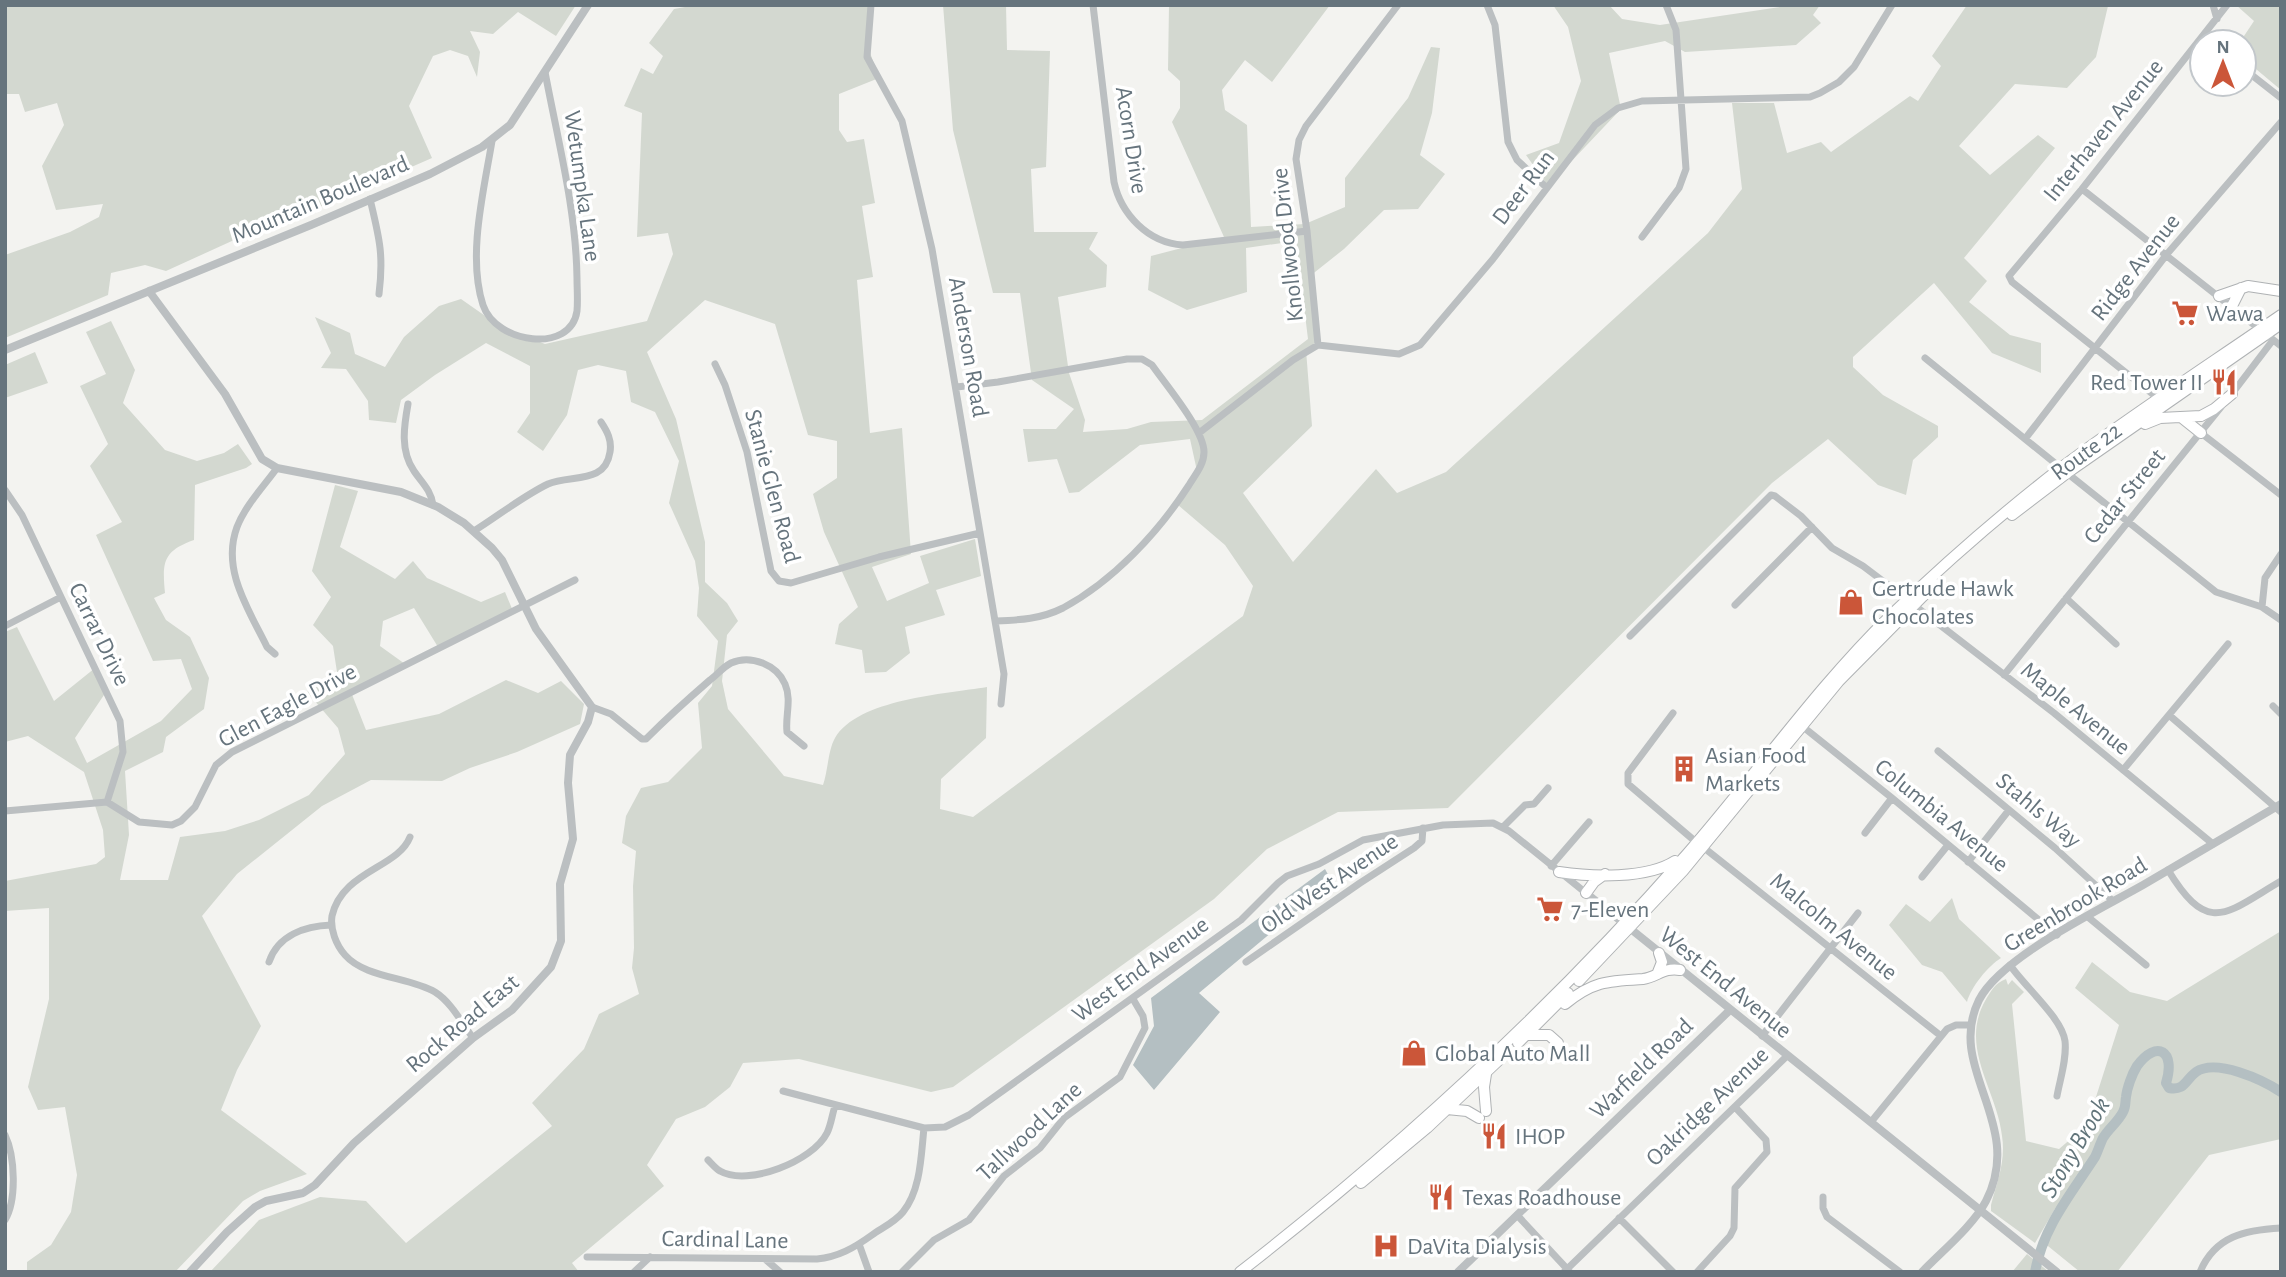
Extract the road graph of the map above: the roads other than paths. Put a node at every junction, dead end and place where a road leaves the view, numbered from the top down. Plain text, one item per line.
1 (588, 5) edge
2 (871, 5) edge
3 (1093, 5) edge
4 (1398, 5) edge
5 (1487, 5) edge
6 (1667, 5) edge
7 (1892, 5) edge
8 (2213, 5) edge
9 (2227, 5) edge
10 (2217, 19) junction
11 (2212, 28) edge
12 (2188, 62) edge
13 (545, 72) junction
14 (2258, 80) edge
15 (2281, 98) edge
16 (1681, 100) junction
17 (2281, 122) edge
18 (492, 141) junction
19 (1547, 188) junction
20 (2082, 189) junction
21 (370, 199) junction
22 (1307, 231) junction
23 (1642, 237) dead end
24 (2167, 254) junction
25 (2241, 288) junction
26 (149, 291) junction
27 (2281, 291) edge
28 (379, 294) dead end
29 (2220, 296) junction
30 (2232, 306) junction
31 (2281, 315) edge
32 (2281, 324) edge
33 (2281, 330) edge
34 (2270, 337) edge
35 (1318, 345) junction
36 (2097, 347) junction
37 (5, 350) edge
38 (1925, 358) dead end
39 (715, 365) dead end
40 (957, 387) junction
41 (2232, 394) junction
42 (2159, 399) junction
43 (408, 404) dead end
44 (2181, 417) junction
45 (600, 422) dead end
46 (2130, 429) junction
47 (1199, 433) junction
48 (2201, 433) junction
49 (2025, 439) junction
50 (277, 468) junction
51 (2064, 470) junction
52 (5, 490) edge
53 (2281, 495) edge
54 (433, 505) junction
55 (2127, 522) junction
56 (1812, 527) junction
57 (474, 531) junction
58 (980, 533) junction
59 (2281, 554) edge
60 (575, 580) dead end
61 (61, 597) junction
62 (2066, 598) junction
63 (1911, 602) junction
64 (524, 605) junction
65 (1735, 605) dead end
66 (2262, 607) junction
67 (2281, 620) edge
68 (996, 621) junction
69 (5, 625) edge
70 (1630, 636) dead end
71 (2116, 644) dead end
72 (2228, 645) dead end
73 (275, 654) dead end
74 (2004, 675) junction
75 (1001, 704) dead end
76 (2273, 706) dead end
77 (592, 707) junction
78 (1672, 713) dead end
79 (2281, 713) edge
80 (2169, 715) junction
81 (1802, 726) junction
82 (804, 746) dead end
83 (1938, 751) dead end
84 (2123, 770) junction
85 (1548, 788) dead end
86 (1892, 798) junction
87 (107, 803) junction
88 (2279, 808) edge
89 (2009, 810) junction
90 (5, 811) edge
91 (1589, 822) dead end
92 (1503, 827) junction
93 (1423, 828) junction
94 (1866, 833) dead end
95 (410, 837) dead end
96 (2213, 844) junction
97 (1948, 845) junction
98 (1696, 847) junction
99 (1968, 862) junction
100 (1555, 869) junction
101 (2168, 870) junction
102 (1605, 874) junction
103 (1922, 877) dead end
104 (2281, 881) edge
105 (1586, 893) junction
106 (2113, 901) junction
107 (1858, 913) dead end
108 (2088, 916) junction
109 (331, 925) junction
110 (1627, 925) junction
111 (2057, 935) junction
112 (1831, 948) junction
113 (1659, 953) junction
114 (269, 962) dead end
115 (1246, 962) dead end
116 (2010, 965) junction
117 (2146, 965) dead end
118 (1680, 970) junction
119 (1658, 972) junction
120 (1133, 999) junction
121 (1730, 1010) junction
122 (1545, 1018) junction
123 (1971, 1025) junction
124 (1526, 1035) junction
125 (1762, 1036) junction
126 (1941, 1036) junction
127 (473, 1038) junction
128 (1558, 1043) dead end
129 (1787, 1056) junction
130 (1486, 1074) junction
131 (783, 1091) dead end
132 (2057, 1096) dead end
133 (835, 1107) junction
134 (1735, 1107) junction
135 (1447, 1109) junction
136 (1871, 1122) junction
137 (924, 1128) junction
138 (5, 1135) edge
139 (708, 1160) dead end
140 (1823, 1197) dead end
141 (1980, 1210) junction
142 (1517, 1215) junction
143 (1619, 1218) junction
144 (5, 1220) edge
145 (2281, 1228) edge
146 (859, 1244) junction
147 (587, 1257) dead end
148 (650, 1257) junction
149 (765, 1258) junction
150 (1567, 1271) edge
151 (190, 1272) edge
152 (634, 1272) edge
153 (780, 1272) edge
154 (869, 1272) edge
155 (902, 1272) edge
156 (1240, 1272) edge
157 (1250, 1272) edge
158 (1458, 1272) edge
159 (1673, 1272) edge
160 (1697, 1272) edge
161 (1900, 1272) edge
162 (1922, 1272) edge
163 (2057, 1272) edge
164 (2200, 1272) edge

1 - 13 street, Mountain Boulevard
2 - 40 street, Anderson Road
3 - 22 street, Acorn Drive
4 - 22 street, Knollwood Drive
5 - 19 street
6 - 16 street
7 - 16 street, Deer Run
8 - 10 street
9 - 10 street, Interhaven Avenue
10 - 11 street, Interhaven Avenue
12 - 20 street, Interhaven Avenue
13 - 18 street, Mountain Boulevard
13 - 18 street, Wetumpka Lane
14 - 15 street
16 - 19 street, Deer Run
16 - 23 street
17 - 24 street, Ridge Avenue
18 - 21 street, Mountain Boulevard
19 - 35 street, Deer Run
20 - 24 street
20 - 36 street, Interhaven Avenue
21 - 26 street, Mountain Boulevard
21 - 28 street
22 - 35 street, Knollwood Drive
24 - 29 street
24 - 36 street, Ridge Avenue
25 - 27 highway
25 - 29 highway
25 - 30 highway
26 - 37 street, Mountain Boulevard
26 - 50 street
29 - 30 street
30 - 34 street
31 - 34 highway
32 - 34 highway
33 - 34 highway
34 - 41 street, Cedar Street
34 - 42 highway, Route 22
34 - 46 highway
35 - 47 street
36 - 42 street
36 - 49 street, Ridge Avenue
38 - 49 street
39 - 58 street, Stanie Glen Road
40 - 47 street
40 - 58 street, Anderson Road
41 - 44 highway
41 - 48 street, Cedar Street
42 - 51 highway, Route 22
43 - 54 street
44 - 46 highway
44 - 48 highway
45 - 57 street
46 - 51 highway
47 - 68 street
48 - 53 street
48 - 55 street, Cedar Street
49 - 51 street
50 - 54 street
50 - 73 street
51 - 55 street
51 - 63 highway
51 - 63 highway, Route 22
52 - 61 street, Carrar Drive
54 - 57 street
55 - 62 street, Cedar Street
55 - 66 street
56 - 63 street, Maple Avenue
56 - 65 street
56 - 70 street, Maple Avenue
57 - 64 street
58 - 68 street, Anderson Road
59 - 66 street
60 - 64 street
61 - 69 street
61 - 87 street, Carrar Drive
62 - 71 street
62 - 74 street, Cedar Street
63 - 74 street, Maple Avenue
63 - 81 highway
63 - 98 highway
64 - 77 street
64 - 87 street, Glen Eagle Drive
66 - 67 street
68 - 75 street, Anderson Road
72 - 80 street
74 - 84 street, Maple Avenue
76 - 79 street
77 - 82 street
77 - 127 street, Rock Road East
78 - 98 street, Malcolm Avenue
80 - 84 street
80 - 88 street
81 - 86 street, Columbia Avenue
81 - 98 highway
83 - 89 street, Stahls Way
84 - 96 street, Maple Avenue
85 - 92 street
86 - 94 street
86 - 97 street, Columbia Avenue
87 - 90 street
88 - 96 street, Greenbrook Road
89 - 99 street
89 - 106 street, Stahls Way
91 - 100 street
92 - 93 street, West End Avenue
92 - 100 street, West End Avenue
93 - 115 street, Old West Avenue
93 - 120 street, West End Avenue
95 - 109 street
96 - 101 street, Greenbrook Road
97 - 99 street, Columbia Avenue
97 - 103 street
98 - 102 highway
98 - 110 highway
98 - 112 street, Malcolm Avenue
99 - 111 street, Columbia Avenue
100 - 102 highway
100 - 105 street, West End Avenue
101 - 104 street
101 - 106 street, Greenbrook Road
102 - 105 highway
105 - 110 street, West End Avenue
106 - 108 street, Greenbrook Road
107 - 112 street
108 - 111 street, Greenbrook Road
108 - 117 street
109 - 114 street
109 - 127 street
110 - 113 street, West End Avenue
110 - 122 highway
110 - 156 highway
111 - 116 street, Greenbrook Road
112 - 125 street
112 - 126 street, Malcolm Avenue
113 - 118 street, West End Avenue
113 - 119 highway
116 - 123 street, Greenbrook Road
116 - 132 street
118 - 119 highway
118 - 121 street, West End Avenue
119 - 122 highway
120 - 137 street, West End Avenue
120 - 155 street, Tallwood Lane
121 - 125 street, West End Avenue
121 - 142 street, Warfield Road
122 - 124 highway
123 - 126 street
123 - 141 street, Greenbrook Road
124 - 128 highway
124 - 130 highway
125 - 129 street, West End Avenue
126 - 136 street
127 - 151 street, Rock Road East
129 - 134 street, Oakridge Avenue
129 - 136 street, West End Avenue
130 - 135 highway
130 - 135 highway
131 - 133 street, West End Avenue
133 - 137 street, West End Avenue
133 - 139 street
134 - 143 street, Oakridge Avenue
134 - 160 street
135 - 157 highway
136 - 141 street, West End Avenue
137 - 146 street
138 - 144 street
140 - 161 street
141 - 162 street, Greenbrook Road
141 - 163 street, West End Avenue
142 - 150 street
142 - 158 street, Warfield Road
143 - 150 street, Oakridge Avenue
143 - 159 street
145 - 164 street
146 - 149 street, Cardinal Lane
146 - 154 street
147 - 148 street, Cardinal Lane
148 - 149 street, Cardinal Lane
148 - 152 street
149 - 153 street

